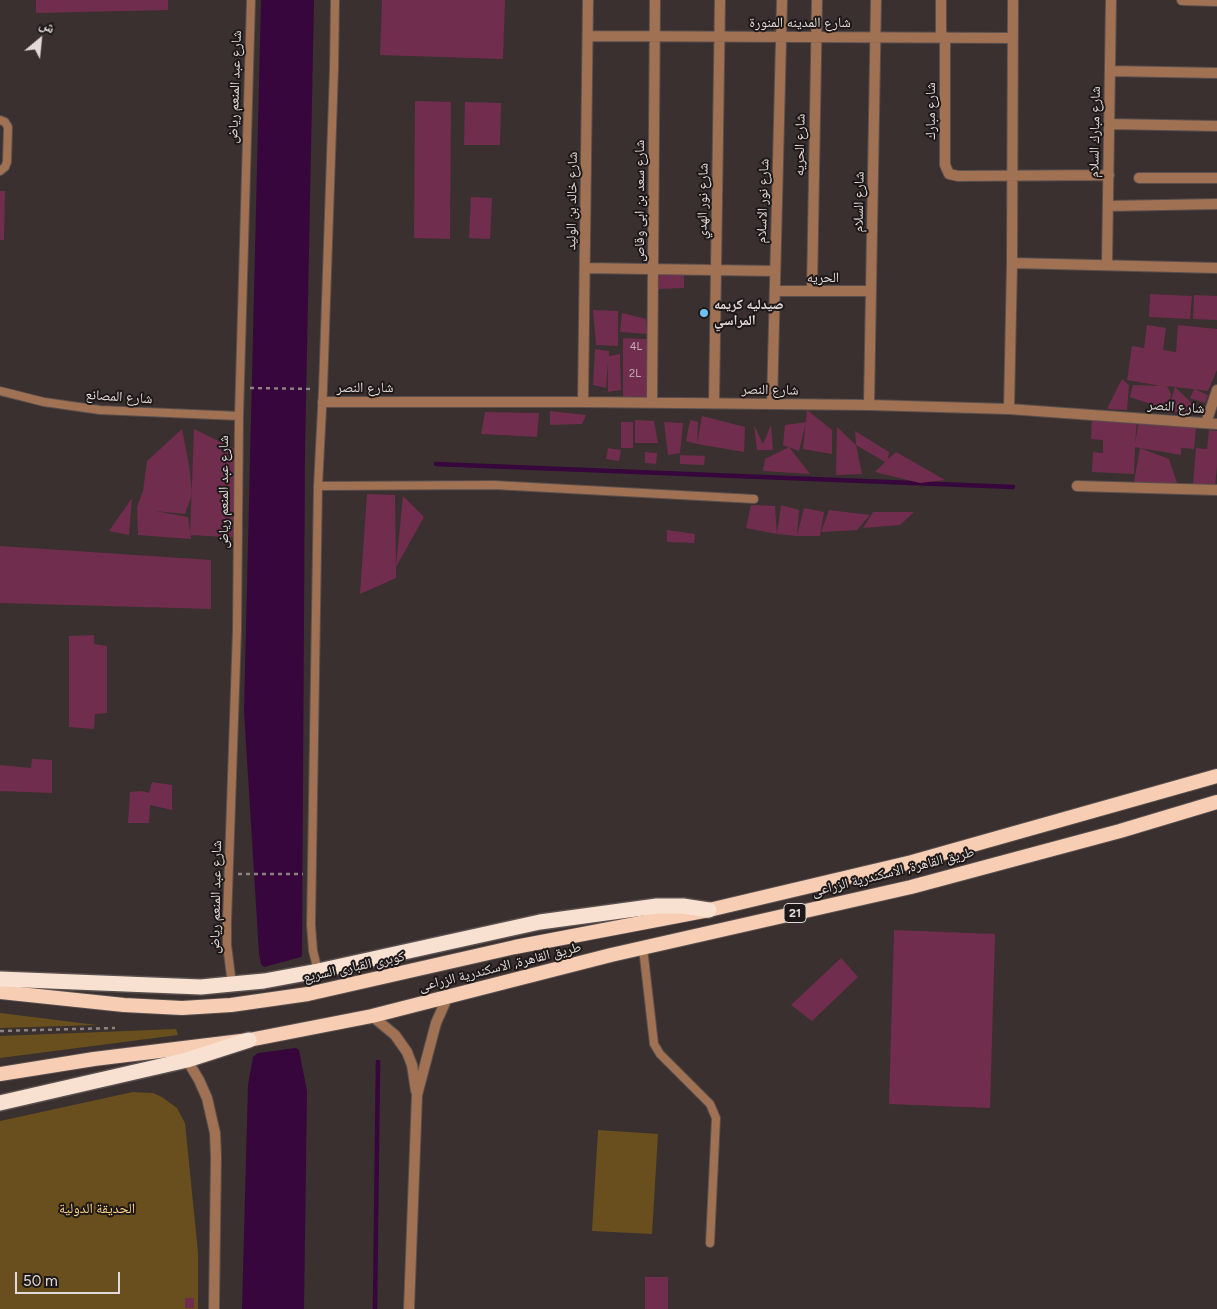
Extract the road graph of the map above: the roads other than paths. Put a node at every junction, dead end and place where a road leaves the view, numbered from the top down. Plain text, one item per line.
1 (251, 0) edge
2 (335, 0) edge
3 (588, 0) edge
4 (655, 0) edge
5 (720, 0) edge
6 (782, 0) edge
7 (816, 0) edge
8 (876, 0) edge
9 (941, 0) edge
10 (1013, 0) edge
11 (1111, 0) edge
12 (1182, 0) edge
13 (1217, 1) edge
14 (588, 36) junction
15 (655, 36) junction
16 (720, 36) junction
17 (782, 37) junction
18 (816, 37) junction
19 (876, 37) junction
20 (943, 37) junction
21 (1013, 38) junction
22 (1110, 71) junction
23 (1217, 73) edge
24 (0, 120) edge
25 (1109, 124) junction
26 (1217, 126) edge
27 (0, 171) edge
28 (1108, 175) junction
29 (1013, 176) junction
30 (1138, 178) dead end
31 (1217, 178) edge
32 (1217, 204) edge
33 (1108, 206) junction
34 (1012, 263) junction
35 (1108, 264) junction
36 (585, 268) junction
37 (1217, 268) edge
38 (654, 269) junction
39 (716, 270) junction
40 (775, 271) junction
41 (871, 291) junction
42 (775, 292) junction
43 (812, 292) junction
44 (1217, 390) edge
45 (0, 391) edge
46 (323, 402) junction
47 (583, 402) junction
48 (652, 402) junction
49 (714, 403) junction
50 (772, 404) junction
51 (868, 405) junction
52 (1010, 409) junction
53 (239, 416) junction
54 (1206, 423) junction
55 (1217, 424) edge
56 (318, 486) junction
57 (1076, 486) dead end
58 (1217, 490) edge
59 (754, 499) dead end
60 (1217, 776) edge
61 (1217, 802) edge
62 (709, 910) junction
63 (643, 948) junction
64 (318, 971) junction
65 (0, 979) edge
66 (232, 984) junction
67 (0, 992) edge
68 (448, 996) junction
69 (372, 1016) junction
70 (249, 1040) junction
71 (187, 1060) junction
72 (0, 1074) edge
73 (417, 1095) junction
74 (0, 1103) edge
75 (710, 1243) dead end
76 (214, 1309) edge
77 (409, 1309) edge

1 - 53 lane, شارع عبد المنعم رياض
2 - 46 lane
3 - 14 street, شارع خالد بن الوليد
4 - 15 street, شارع سعد بن ابى وقاص
5 - 16 street, شارع نور الهدي
6 - 17 street, شارع نور الاسلام
7 - 18 street, شارع الحريه
8 - 19 street, شارع السلام
9 - 20 street, شارع مبارك
10 - 21 street
11 - 22 street, شارع مبارك السلام
12 - 13 street
14 - 15 street, شارع المدينه المنورة
14 - 36 street, شارع خالد بن الوليد
15 - 16 street, شارع المدينه المنورة
15 - 38 street, شارع سعد بن ابى وقاص
16 - 17 street, شارع المدينه المنورة
16 - 39 street, شارع نور الهدي
17 - 18 street, شارع المدينه المنورة
17 - 40 street, شارع نور الاسلام
18 - 19 street, شارع المدينه المنورة
18 - 43 street, شارع الحريه
19 - 20 street, شارع المدينه المنورة
19 - 41 street, شارع السلام
20 - 21 street, شارع المدينه المنورة
20 - 29 street, شارع مبارك
21 - 29 street
22 - 23 street
22 - 25 street, شارع مبارك السلام
24 - 27 lane
25 - 26 street
25 - 28 street, شارع مبارك السلام
28 - 29 street
28 - 33 street, شارع مبارك السلام
29 - 34 street
30 - 31 street
32 - 33 street
33 - 35 street, شارع مبارك السلام
34 - 35 street
34 - 52 street
35 - 37 street
36 - 38 street
36 - 47 street, شارع خالد بن الوليد
38 - 39 street
38 - 48 street, شارع سعد بن ابى وقاص
39 - 40 street
39 - 49 street, شارع نور الهدي
40 - 42 street, شارع نور الاسلام
41 - 43 street, الحريه
41 - 51 street, شارع السلام
42 - 43 street, الحريه
42 - 50 street, شارع نور الاسلام
44 - 54 street
45 - 53 lane, شارع المصانع
46 - 47 street, شارع النصر
46 - 56 lane
47 - 48 street, شارع النصر
48 - 49 street, شارع النصر
49 - 50 street, شارع النصر
50 - 51 street, شارع النصر
51 - 52 street, شارع النصر
52 - 54 street, شارع النصر
53 - 66 lane, شارع عبد المنعم رياض
54 - 55 street, شارع النصر
56 - 59 lane
56 - 64 lane
57 - 58 street
60 - 62 highway, طريق القاهرة, الاسكندرية الزراعى / 21
61 - 63 highway, طريق القاهرة, الاسكندرية الزراعى / 21
62 - 64 highway
62 - 67 highway, كوبرى القبارى السريع
63 - 68 highway, طريق القاهرة, الاسكندرية الزراعى / 21
63 - 75 lane
64 - 66 highway
65 - 66 highway
68 - 69 highway, طريق القاهرة, الاسكندرية الزراعى / 21
68 - 73 street
69 - 70 highway
69 - 73 street
70 - 71 highway
70 - 72 highway
71 - 74 highway
71 - 76 street
73 - 77 street

